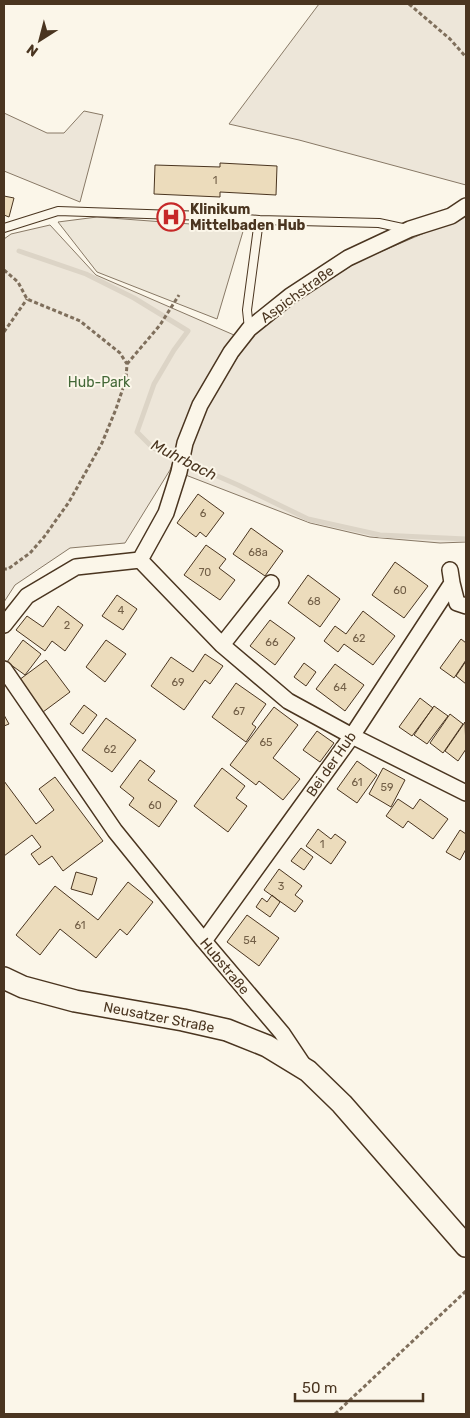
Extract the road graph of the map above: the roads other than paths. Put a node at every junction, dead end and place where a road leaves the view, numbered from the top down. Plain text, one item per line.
1 (466, 206) edge
2 (259, 220) junction
3 (4, 228) edge
4 (410, 229) junction
5 (249, 329) junction
6 (140, 560) junction
7 (271, 583) dead end
8 (466, 606) edge
9 (4, 625) edge
10 (222, 645) junction
11 (4, 669) edge
12 (352, 736) junction
13 (466, 793) edge
14 (204, 941) junction
15 (4, 978) edge
16 (308, 1071) junction
17 (466, 1246) edge

1 - 4 street, Aspichstraße
2 - 3 lane
2 - 4 lane
2 - 5 lane
4 - 5 street, Aspichstraße
5 - 6 street, Aspichstraße
6 - 9 street
6 - 10 street
7 - 10 street
8 - 12 street, Bei der Hub
10 - 12 street
11 - 14 street, Hubstraße
12 - 13 street
12 - 14 street, Bei der Hub
14 - 16 street, Hubstraße
15 - 16 main road, Neusatzer Straße
16 - 17 main road, Hubstraße

